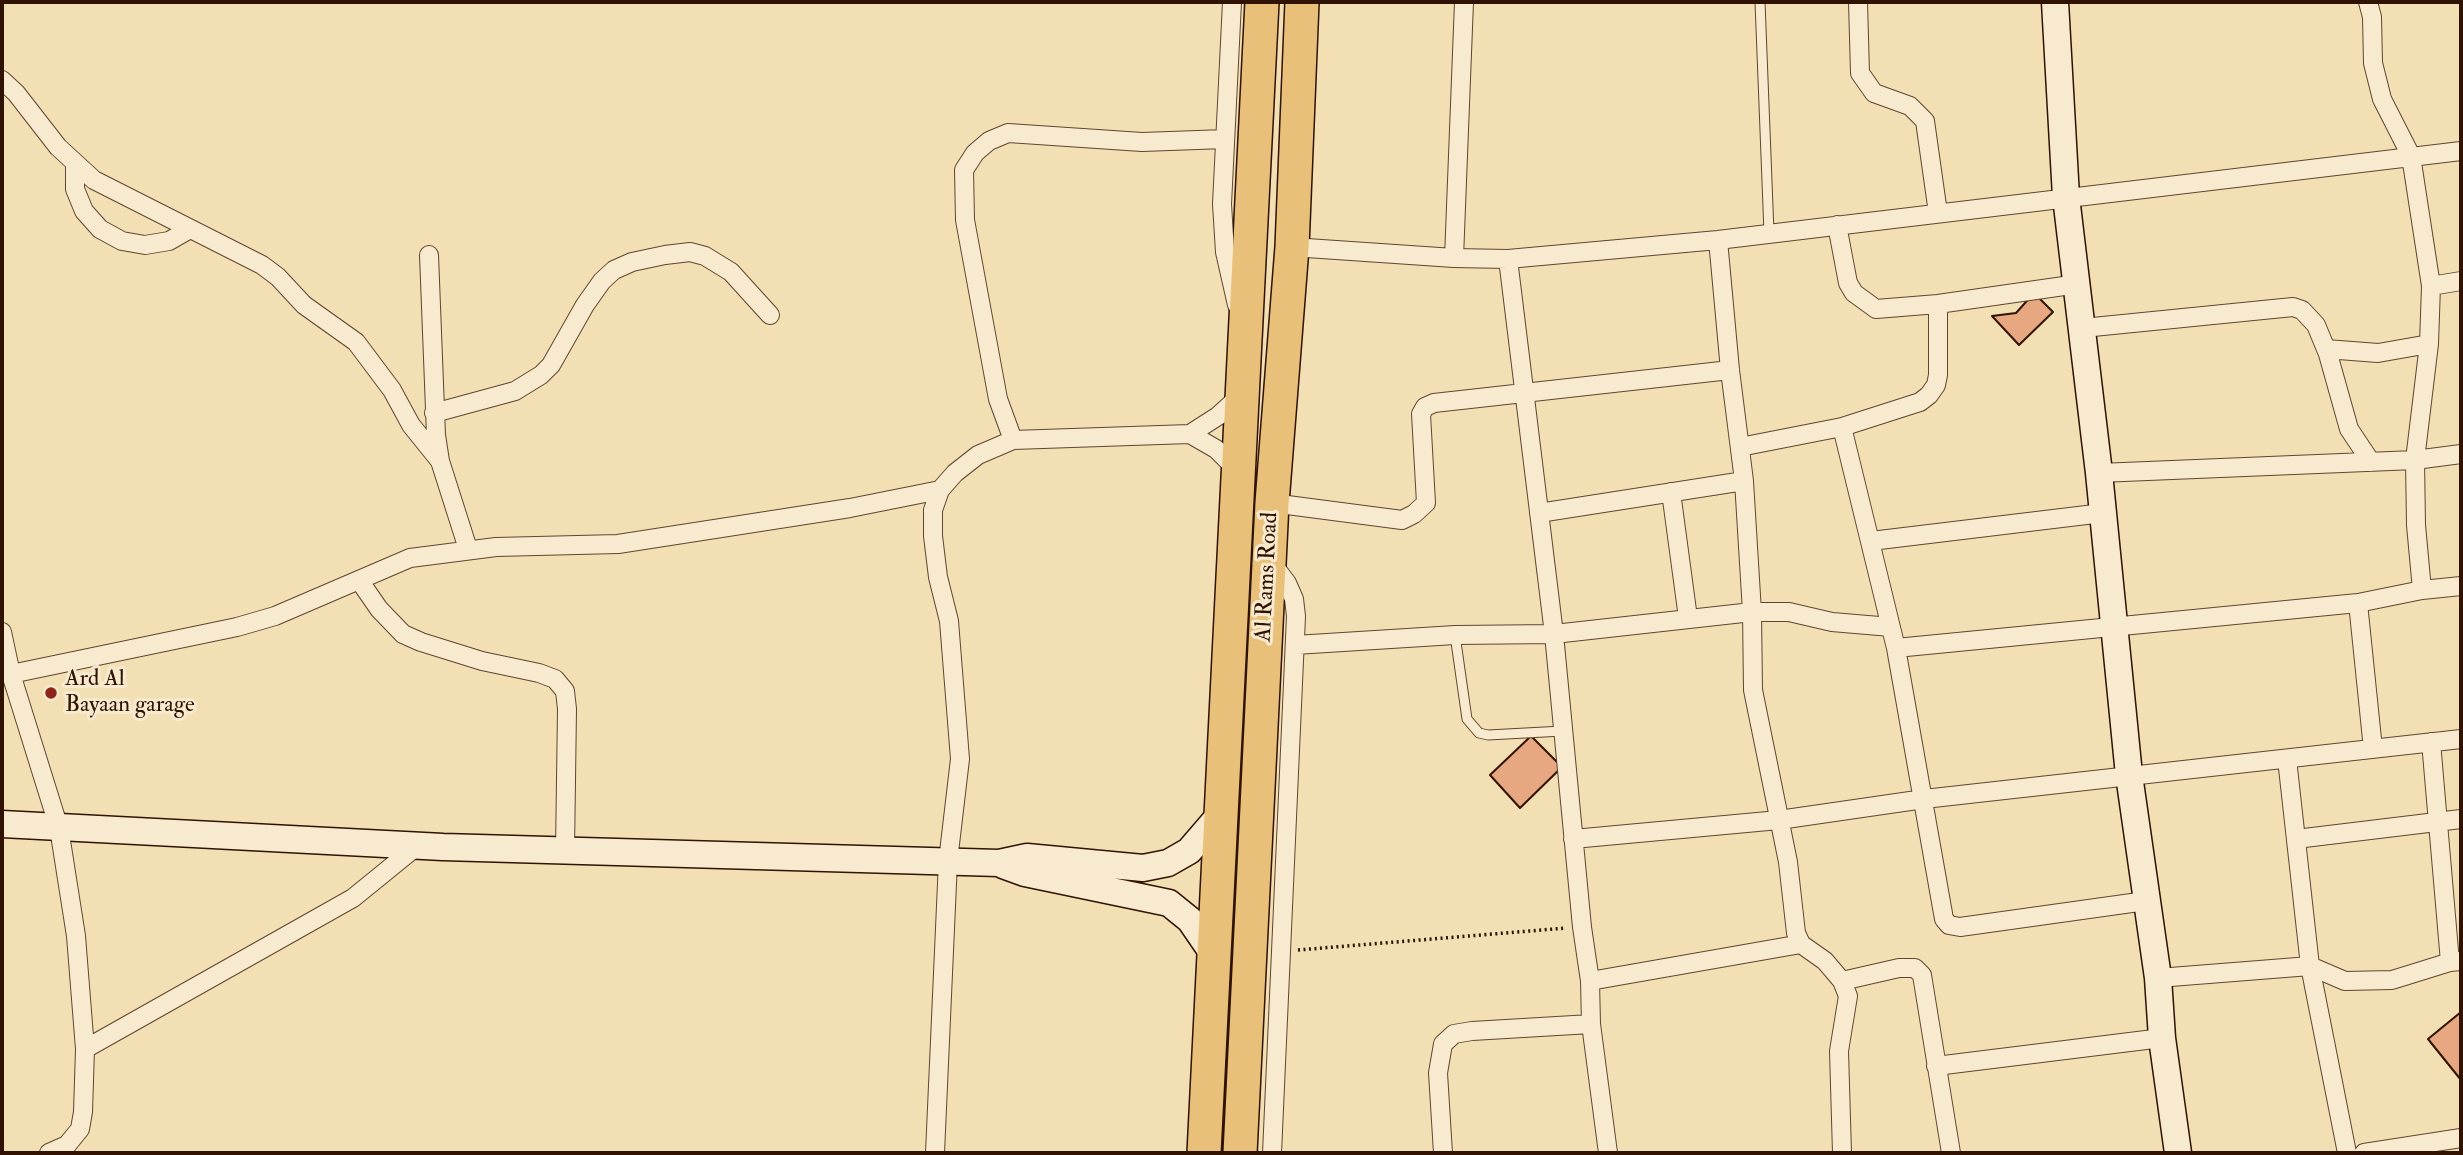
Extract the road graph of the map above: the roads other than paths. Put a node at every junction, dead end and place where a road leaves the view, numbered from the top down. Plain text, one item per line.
1 (1232, 2) edge
2 (1262, 2) edge
3 (1303, 2) edge
4 (1319, 2) edge
5 (1464, 2) edge
6 (1760, 2) edge
7 (1858, 2) edge
8 (2055, 2) edge
9 (2368, 2) edge
10 (1300, 37) junction
11 (2, 80) edge
12 (1225, 139) junction
13 (2461, 151) edge
14 (2411, 156) junction
15 (75, 165) junction
16 (2066, 197) junction
17 (1938, 213) junction
18 (1837, 225) junction
19 (190, 229) junction
20 (1769, 233) junction
21 (1718, 240) junction
22 (1292, 247) junction
23 (429, 255) dead end
24 (1454, 258) junction
25 (1508, 259) junction
26 (2461, 281) edge
27 (2078, 284) junction
28 (2431, 286) junction
29 (1938, 304) junction
30 (770, 315) dead end
31 (1245, 326) junction
32 (2083, 328) junction
33 (2429, 344) junction
34 (2326, 349) junction
35 (1730, 370) junction
36 (1524, 391) junction
37 (1241, 394) junction
38 (434, 412) junction
39 (1842, 427) junction
40 (1191, 434) junction
41 (1013, 440) junction
42 (1740, 447) junction
43 (2461, 454) edge
44 (2415, 460) junction
45 (440, 461) junction
46 (2371, 462) junction
47 (1238, 471) junction
48 (2099, 473) junction
49 (1744, 481) junction
50 (940, 489) junction
51 (1671, 492) junction
52 (1272, 503) junction
53 (1539, 513) junction
54 (2103, 513) junction
55 (1871, 541) junction
56 (468, 550) junction
57 (1269, 560) junction
58 (359, 580) junction
59 (2461, 586) edge
60 (2422, 590) junction
61 (2358, 603) junction
62 (1752, 612) junction
63 (1688, 618) junction
64 (1891, 627) junction
65 (2113, 627) junction
66 (2, 632) edge
67 (1554, 634) junction
68 (1455, 635) junction
69 (1295, 645) junction
70 (1896, 648) junction
71 (11, 674) junction
72 (1563, 731) junction
73 (2461, 739) edge
74 (2431, 742) junction
75 (2373, 749) junction
76 (2287, 759) junction
77 (2129, 775) junction
78 (1924, 799) junction
79 (1220, 815) junction
80 (2461, 819) edge
81 (1779, 820) junction
82 (2437, 822) junction
83 (2, 824) edge
84 (59, 828) junction
85 (1573, 839) junction
86 (2296, 839) junction
87 (417, 846) junction
88 (565, 851) junction
89 (948, 861) junction
90 (999, 863) junction
91 (2146, 901) junction
92 (1801, 944) junction
93 (1214, 955) junction
94 (2456, 961) edge
95 (2310, 966) junction
96 (2158, 978) junction
97 (1590, 981) junction
98 (1842, 981) junction
99 (1591, 1024) junction
100 (2162, 1038) junction
101 (85, 1049) junction
102 (1936, 1066) junction
103 (2461, 1138) edge
104 (49, 1153) edge
105 (935, 1153) edge
106 (1204, 1153) edge
107 (1240, 1153) edge
108 (1272, 1153) edge
109 (1443, 1153) edge
110 (1608, 1153) edge
111 (1842, 1153) edge
112 (1951, 1153) edge
113 (2178, 1153) edge
114 (2347, 1153) edge
115 (2364, 1153) edge

1 - 12 street
2 - 31 highway, Al Rams Road
3 - 10 highway, Al Rams Road
4 - 10 highway
5 - 24 street
6 - 20 lane
7 - 17 street
8 - 16 main road
9 - 14 street
10 - 22 highway, Al Rams Road
11 - 15 street
12 - 31 street
12 - 41 street
13 - 14 street
14 - 16 street
14 - 28 street
15 - 19 street
15 - 19 street
16 - 17 street
16 - 27 main road
17 - 18 street
18 - 20 street
18 - 29 street
19 - 45 street
20 - 21 street
21 - 25 street
21 - 35 street
22 - 24 street
22 - 52 highway, Al Rams Road
23 - 38 street
24 - 25 street
25 - 36 street
26 - 28 street
27 - 29 street
27 - 32 main road
28 - 33 street
29 - 39 street
30 - 38 street
31 - 37 highway, Al Rams Road
32 - 34 street
32 - 48 main road
33 - 34 street
33 - 44 street
34 - 46 street
35 - 36 street
35 - 42 street
36 - 52 street
36 - 53 street
37 - 40 street
37 - 47 highway, Al Rams Road
38 - 45 street
39 - 42 street
39 - 55 street
40 - 41 street
40 - 47 street
41 - 50 street
42 - 49 street
43 - 44 street
44 - 46 street
44 - 60 street
45 - 56 street
46 - 48 street
47 - 79 highway, Al Rams Road
48 - 54 main road
49 - 51 street
49 - 62 street
50 - 56 street
50 - 89 street
51 - 53 street
51 - 63 street
52 - 57 highway, Al Rams Road
53 - 67 street
54 - 55 street
54 - 65 main road
55 - 64 street
56 - 58 street
57 - 69 street
57 - 107 highway, Al Rams Road
58 - 71 street
58 - 88 street
59 - 60 street
60 - 61 street
61 - 65 street
61 - 75 street
62 - 63 street
62 - 64 street
62 - 81 street
63 - 67 street
64 - 70 street
65 - 70 street
65 - 77 main road
66 - 71 street
67 - 68 street
67 - 72 street
68 - 69 street
68 - 72 lane
69 - 108 street
70 - 78 street
71 - 84 street
72 - 85 street
73 - 74 street
74 - 75 street
74 - 82 street
75 - 76 street
76 - 77 street
76 - 86 street
77 - 78 street
77 - 91 main road
78 - 81 street
78 - 91 street
79 - 90 main road
79 - 93 highway, Al Rams Road
80 - 82 street
81 - 85 street
81 - 92 street
82 - 86 street
82 - 94 street
83 - 84 main road
84 - 87 main road
84 - 101 street
85 - 97 street
86 - 95 street
87 - 88 main road
87 - 101 street
88 - 89 main road
89 - 90 main road
89 - 105 street
90 - 93 main road
91 - 96 main road
92 - 97 street
92 - 98 street
93 - 106 highway, Al Rams Road
94 - 95 street
95 - 96 street
95 - 114 street
96 - 100 main road
97 - 99 street
98 - 102 street
98 - 111 street
99 - 109 street
99 - 110 street
100 - 102 street
100 - 113 main road
101 - 104 street
102 - 112 street
103 - 115 street

